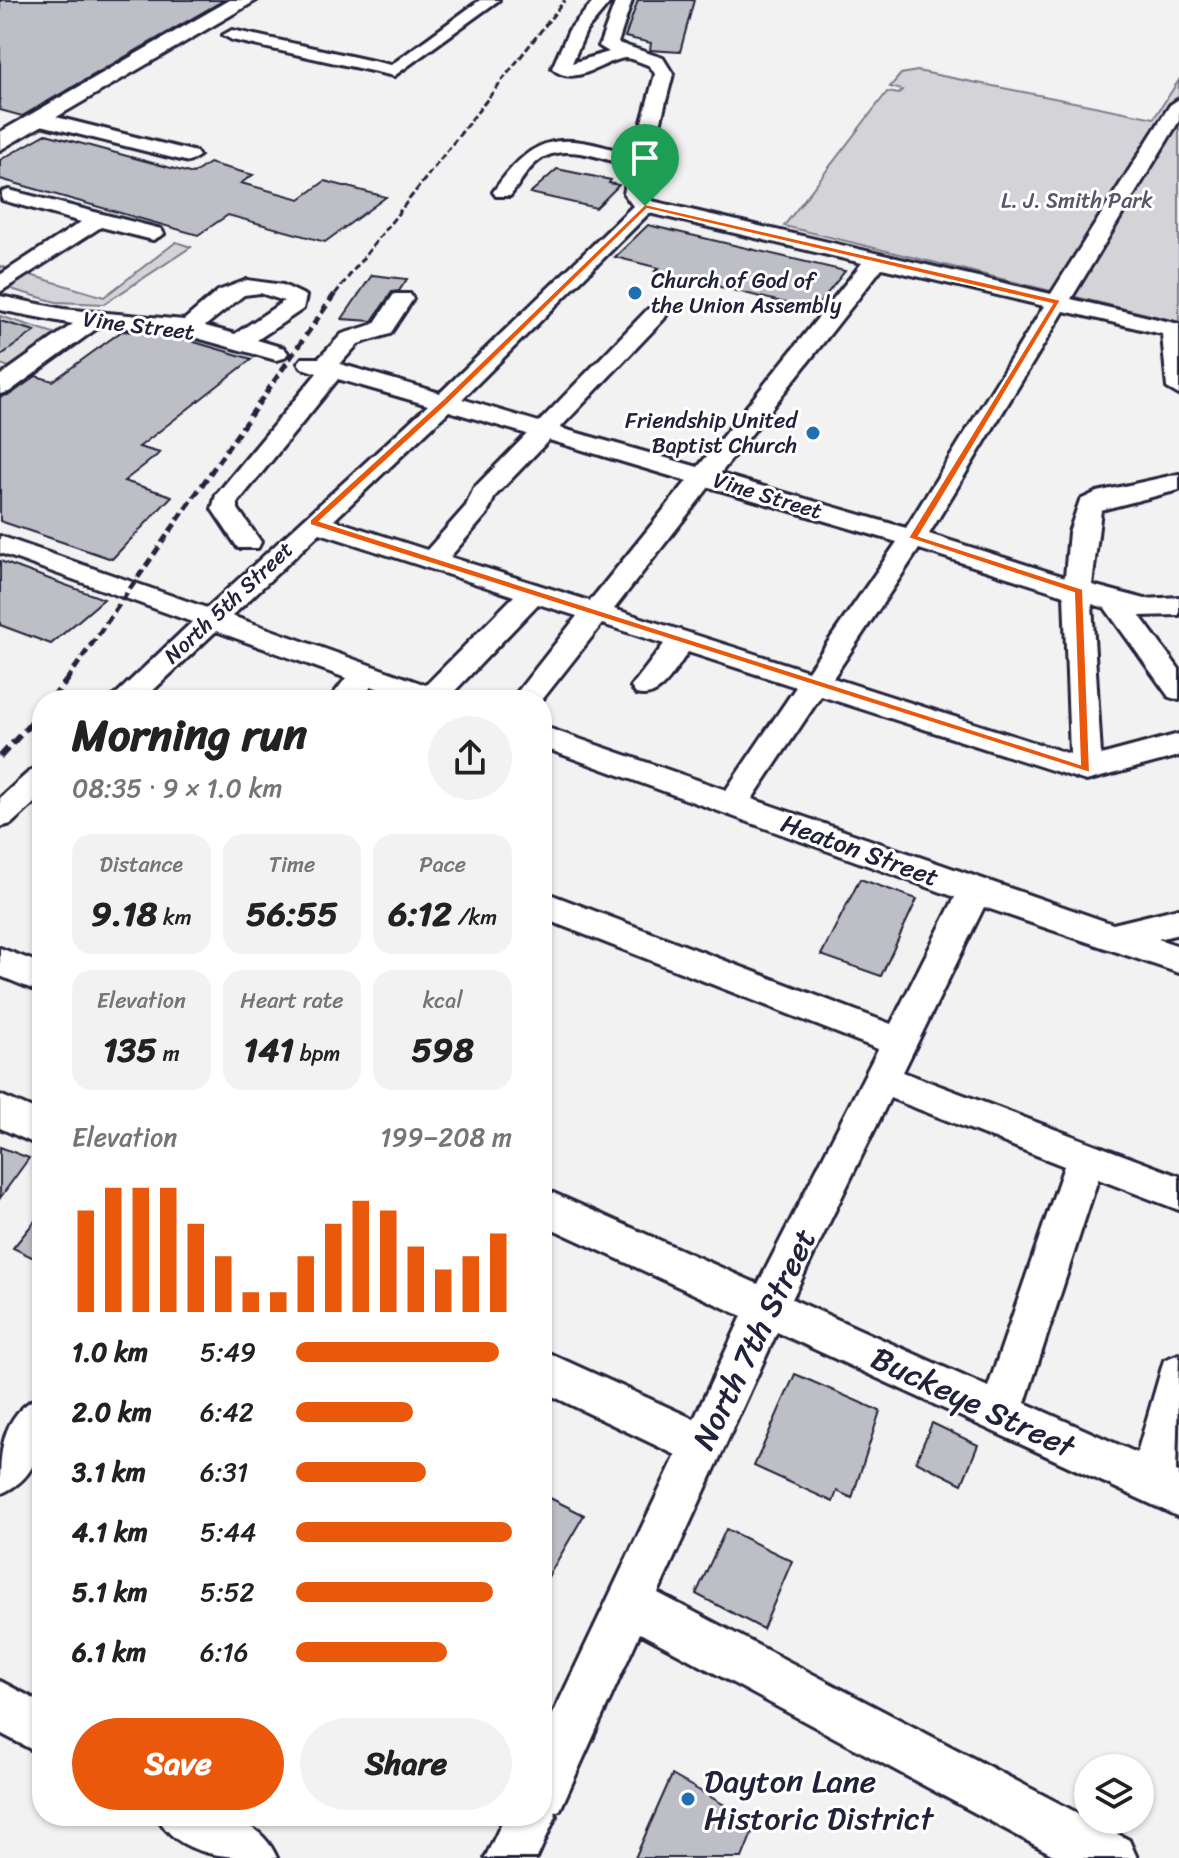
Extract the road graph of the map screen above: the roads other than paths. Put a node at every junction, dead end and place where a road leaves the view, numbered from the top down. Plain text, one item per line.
1 (246, 0) edge
2 (491, 0) edge
3 (604, 0) edge
4 (624, 0) edge
5 (212, 20) junction
6 (189, 33) junction
7 (232, 35) junction
8 (577, 35) junction
9 (611, 38) junction
10 (628, 51) junction
11 (1179, 105) edge
12 (40, 119) junction
13 (0, 142) edge
14 (189, 156) dead end
15 (641, 164) junction
16 (503, 192) dead end
17 (9, 196) dead end
18 (645, 206) junction
19 (98, 220) junction
20 (153, 234) dead end
21 (878, 258) junction
22 (0, 285) edge
23 (402, 299) dead end
24 (1058, 302) junction
25 (0, 303) edge
26 (656, 314) dead end
27 (94, 319) junction
28 (188, 328) junction
29 (1176, 330) edge
30 (239, 342) junction
31 (276, 353) dead end
32 (322, 366) junction
33 (0, 387) edge
34 (1179, 388) edge
35 (446, 401) junction
36 (543, 429) junction
37 (707, 477) junction
38 (1179, 482) edge
39 (313, 522) junction
40 (913, 538) junction
41 (248, 542) dead end
42 (0, 544) edge
43 (433, 560) junction
44 (1079, 591) junction
45 (534, 592) junction
46 (1115, 602) junction
47 (1179, 606) edge
48 (597, 612) junction
49 (208, 619) junction
50 (682, 641) junction
51 (365, 674) junction
52 (816, 682) junction
53 (646, 687) dead end
54 (135, 690) edge
55 (352, 690) edge
56 (410, 690) edge
57 (443, 690) edge
58 (534, 690) edge
59 (1179, 690) edge
60 (552, 745) edge
61 (1179, 745) edge
62 (1086, 770) junction
63 (32, 787) edge
64 (732, 805) junction
65 (0, 816) edge
66 (975, 891) junction
67 (552, 908) edge
68 (1179, 921) edge
69 (1114, 937) junction
70 (1179, 960) edge
71 (0, 961) edge
72 (32, 975) edge
73 (899, 1042) junction
74 (881, 1079) junction
75 (0, 1111) edge
76 (32, 1126) edge
77 (1086, 1157) junction
78 (1179, 1193) edge
79 (552, 1210) edge
80 (767, 1308) junction
81 (1179, 1374) edge
82 (552, 1375) edge
83 (1000, 1414) junction
84 (32, 1429) edge
85 (703, 1445) junction
86 (0, 1472) edge
87 (1165, 1489) edge
88 (630, 1603) junction
89 (0, 1705) edge
90 (32, 1725) edge
91 (552, 1771) edge
92 (198, 1826) edge
93 (526, 1826) edge
94 (251, 1858) edge
95 (511, 1858) edge
96 (1111, 1858) edge

1 - 5 highway
2 - 7 street
3 - 8 street
4 - 9 street
5 - 6 highway
5 - 7 street
6 - 7 street
6 - 12 highway
8 - 9 street
8 - 10 street
9 - 10 street
10 - 15 street
11 - 24 street
12 - 13 highway
12 - 14 street
15 - 16 street
15 - 18 street
17 - 19 street
18 - 21 street
18 - 35 street, North 5th Street
19 - 20 street
19 - 22 street
21 - 24 street
21 - 37 street
23 - 32 street
24 - 29 street
24 - 40 street
25 - 27 street, Vine Street
26 - 36 street
27 - 28 street, Vine Street
27 - 33 street
28 - 30 street, Vine Street
28 - 30 street
29 - 34 street
30 - 31 street, Vine Street
32 - 35 street, Vine Street
32 - 41 street
35 - 36 street, Vine Street
35 - 39 street, North 5th Street
36 - 37 street, Vine Street
36 - 43 street
37 - 40 street, Vine Street
37 - 48 street
38 - 44 street
39 - 43 street
39 - 49 street, North 5th Street
40 - 44 street, Vine Street
40 - 52 street
42 - 49 street
43 - 45 street
44 - 46 street, Vine Street
44 - 62 street
45 - 48 street
45 - 57 street
46 - 47 street, Vine Street
46 - 59 street
48 - 50 street
48 - 58 street
49 - 51 street
49 - 54 street, North 5th Street
50 - 52 street
50 - 53 street
51 - 55 street
51 - 56 street
52 - 62 street
52 - 64 street
60 - 64 street, Heaton Street
61 - 62 street
63 - 65 street
64 - 66 street, Heaton Street
66 - 69 street, Heaton Street
66 - 73 street, North 7th Street
67 - 73 street
68 - 69 street
69 - 70 street, Heaton Street
71 - 72 street
73 - 74 street, North 7th Street
74 - 77 street
74 - 80 street, North 7th Street
75 - 76 street
77 - 78 street
77 - 83 street
79 - 80 street, Buckeye Street
80 - 83 street, Buckeye Street
80 - 85 street, North 7th Street
81 - 87 street
82 - 85 street
83 - 87 street, Buckeye Street
84 - 86 street
85 - 88 street, North 7th Street
88 - 91 street, North 7th Street
88 - 96 street
89 - 90 street
92 - 94 street
93 - 95 street

